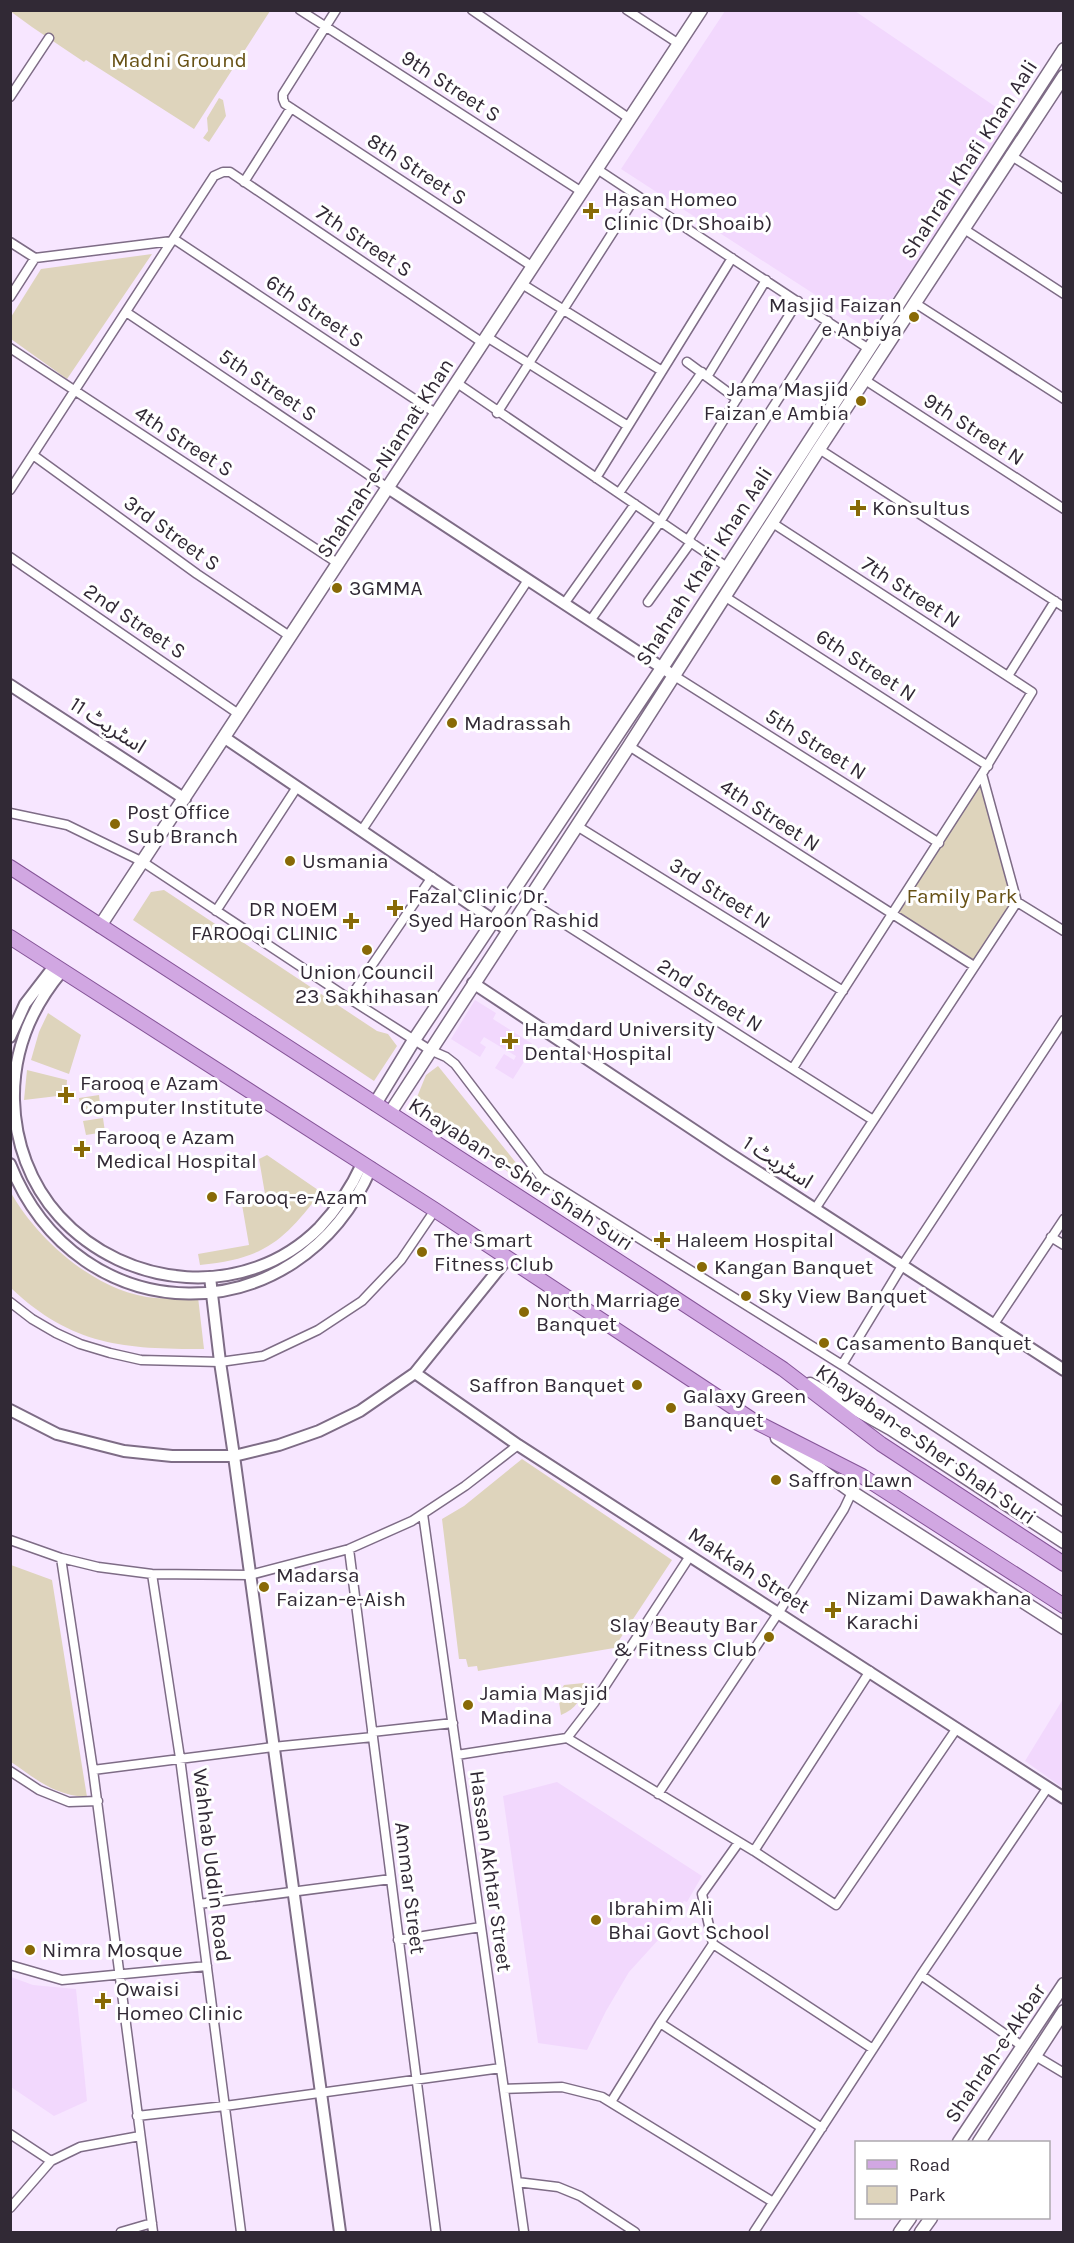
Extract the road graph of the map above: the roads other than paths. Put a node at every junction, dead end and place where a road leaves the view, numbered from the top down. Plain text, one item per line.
1 (300, 10) edge
2 (336, 10) edge
3 (472, 10) edge
4 (627, 10) edge
5 (701, 10) edge
6 (325, 27) junction
7 (49, 38) dead end
8 (679, 44) junction
9 (1064, 49) edge
10 (1050, 70) junction
11 (1043, 81) junction
12 (1061, 83) edge
13 (10, 97) edge
14 (291, 108) junction
15 (630, 120) junction
16 (1010, 155) junction
17 (597, 169) junction
18 (244, 182) junction
19 (1064, 189) edge
20 (582, 192) junction
21 (636, 196) junction
22 (955, 216) junction
23 (966, 227) junction
24 (173, 240) junction
25 (10, 242) edge
26 (35, 258) junction
27 (732, 258) junction
28 (533, 267) junction
29 (766, 280) junction
30 (522, 284) junction
31 (1064, 294) edge
32 (10, 297) edge
33 (798, 301) junction
34 (915, 303) junction
35 (563, 309) junction
36 (126, 312) junction
37 (828, 321) junction
38 (485, 340) junction
39 (10, 348) edge
40 (867, 352) junction
41 (687, 362) dead end
42 (529, 363) junction
43 (877, 363) junction
44 (662, 371) junction
45 (704, 375) junction
46 (865, 380) junction
47 (457, 383) junction
48 (75, 391) junction
49 (737, 399) junction
50 (1064, 399) edge
51 (497, 413) junction
52 (437, 414) junction
53 (628, 426) junction
54 (819, 448) junction
55 (33, 455) junction
56 (596, 478) junction
57 (388, 488) junction
58 (10, 490) edge
59 (619, 493) junction
60 (635, 504) junction
61 (1064, 509) edge
62 (660, 522) junction
63 (771, 522) junction
64 (689, 541) junction
65 (10, 557) edge
66 (339, 564) junction
67 (727, 567) junction
68 (528, 580) junction
69 (724, 596) junction
70 (648, 602) dead end
71 (564, 604) junction
72 (1059, 604) edge
73 (590, 621) junction
74 (291, 637) junction
75 (662, 668) junction
76 (673, 675) junction
77 (1008, 676) junction
78 (10, 685) edge
79 (240, 715) junction
80 (225, 738) junction
81 (629, 746) junction
82 (988, 766) junction
83 (982, 774) junction
84 (297, 787) junction
85 (185, 799) junction
86 (10, 813) edge
87 (577, 826) junction
88 (362, 830) junction
89 (939, 843) junction
90 (143, 862) junction
91 (10, 867) edge
92 (432, 877) junction
93 (527, 900) junction
94 (1017, 902) junction
95 (216, 911) junction
96 (892, 914) junction
97 (495, 921) junction
98 (100, 926) junction
99 (508, 930) junction
100 (1064, 931) edge
101 (10, 936) edge
102 (974, 966) junction
103 (59, 968) junction
104 (473, 983) junction
105 (843, 991) junction
106 (349, 999) junction
107 (1064, 1020) edge
108 (10, 1037) edge
109 (414, 1040) junction
110 (430, 1050) junction
111 (794, 1068) junction
112 (375, 1104) junction
113 (390, 1113) junction
114 (873, 1120) junction
115 (16, 1153) edge
116 (10, 1164) edge
117 (366, 1166) junction
118 (815, 1209) junction
119 (435, 1210) junction
120 (1064, 1219) edge
121 (1051, 1237) junction
122 (1064, 1245) edge
123 (507, 1259) junction
124 (903, 1266) junction
125 (210, 1277) junction
126 (212, 1293) junction
127 (10, 1302) edge
128 (994, 1324) junction
129 (220, 1362) junction
130 (842, 1365) junction
131 (783, 1369) junction
132 (1064, 1370) edge
133 (415, 1373) junction
134 (10, 1410) edge
135 (754, 1421) junction
136 (518, 1445) junction
137 (234, 1456) junction
138 (852, 1492) junction
139 (1064, 1512) edge
140 (423, 1514) junction
141 (10, 1540) edge
142 (1064, 1542) edge
143 (349, 1549) junction
144 (690, 1556) junction
145 (61, 1558) junction
146 (1064, 1564) edge
147 (152, 1574) junction
148 (250, 1575) junction
149 (1064, 1606) edge
150 (779, 1612) junction
151 (1064, 1628) edge
152 (870, 1671) junction
153 (453, 1723) junction
154 (957, 1728) junction
155 (373, 1735) junction
156 (567, 1738) junction
157 (273, 1747) junction
158 (457, 1755) junction
159 (180, 1758) junction
160 (93, 1770) junction
161 (10, 1771) edge
162 (1048, 1787) junction
163 (658, 1794) junction
164 (1064, 1798) edge
165 (98, 1801) junction
166 (739, 1842) junction
167 (754, 1851) junction
168 (391, 1880) junction
169 (293, 1892) junction
170 (199, 1904) junction
171 (481, 1927) junction
172 (399, 1940) junction
173 (713, 1944) junction
174 (10, 1965) edge
175 (207, 1966) junction
176 (921, 1975) junction
177 (119, 1976) junction
178 (1064, 1984) edge
179 (1064, 2010) edge
180 (660, 2023) junction
181 (1022, 2046) junction
182 (873, 2049) junction
183 (1034, 2055) junction
184 (501, 2068) junction
185 (1064, 2073) edge
186 (416, 2081) junction
187 (504, 2089) junction
188 (320, 2093) junction
189 (611, 2102) junction
190 (225, 2106) junction
191 (137, 2116) junction
192 (822, 2128) junction
193 (10, 2134) edge
194 (140, 2136) junction
195 (960, 2141) edge
196 (980, 2141) edge
197 (51, 2161) junction
198 (517, 2182) junction
199 (773, 2202) junction
200 (10, 2208) edge
201 (909, 2219) edge
202 (930, 2219) edge
203 (152, 2228) edge
204 (122, 2232) edge
205 (242, 2232) edge
206 (340, 2232) edge
207 (435, 2232) edge
208 (524, 2232) edge
209 (635, 2232) edge
210 (753, 2232) edge
211 (900, 2232) edge
212 (921, 2232) edge

1 - 6 street, 9th Street S
2 - 6 street
3 - 15 street
4 - 8 street
5 - 8 main road, Shahrah-e-Niamat Khan
6 - 14 street, 8th Street S
6 - 20 street, 9th Street S
7 - 13 street
8 - 15 main road, Shahrah-e-Niamat Khan
9 - 10 main road, Shahrah Khafi Khan Aali
10 - 11 main road, Shahrah Khafi Khan Aali
10 - 12 main road
11 - 12 main road
11 - 22 main road, Shahrah Khafi Khan Aali
12 - 16 main road, Shahrah Khafi Khan Aali
14 - 18 street
14 - 28 street, 8th Street S
15 - 17 main road, Shahrah-e-Niamat Khan
16 - 19 street
16 - 23 main road, Shahrah Khafi Khan Aali
17 - 20 main road, Shahrah-e-Niamat Khan
17 - 21 street
18 - 24 street, 7th Street S
18 - 38 street, 7th Street S
20 - 28 main road, Shahrah-e-Niamat Khan
21 - 27 street
21 - 35 street
22 - 23 main road
22 - 40 main road, Shahrah Khafi Khan Aali
23 - 31 street
23 - 34 main road, Shahrah Khafi Khan Aali
24 - 26 street
24 - 36 street
24 - 52 street, 6th Street S
25 - 26 street
26 - 32 street
27 - 29 street
27 - 44 street
28 - 30 main road, Shahrah-e-Niamat Khan
29 - 33 street
29 - 45 street
30 - 35 street
30 - 38 main road, Shahrah-e-Niamat Khan
33 - 37 street
33 - 49 street
34 - 43 main road, Shahrah Khafi Khan Aali
34 - 50 street
35 - 42 street
35 - 44 street
36 - 48 street
36 - 57 street, 5th Street S
37 - 40 street
37 - 64 street
38 - 42 street, 7th Street S
38 - 47 main road, Shahrah-e-Niamat Khan
39 - 48 street, 4th Street S
40 - 43 main road
40 - 67 main road, Shahrah Khafi Khan Aali
41 - 45 street
42 - 51 street
42 - 53 street, 7th Street S
43 - 46 main road, Shahrah Khafi Khan Aali
44 - 53 street
45 - 49 street
45 - 59 street
46 - 54 main road, Shahrah Khafi Khan Aali
46 - 61 street, 9th Street N
47 - 51 street
47 - 52 main road, Shahrah-e-Niamat Khan
48 - 55 street
48 - 66 street, 4th Street S
49 - 62 street
51 - 56 street
52 - 57 main road, Shahrah-e-Niamat Khan
53 - 56 street
54 - 63 main road, Shahrah Khafi Khan Aali
54 - 72 street
55 - 58 street
55 - 74 street, 3rd Street S
56 - 59 street
57 - 66 main road, Shahrah-e-Niamat Khan
57 - 68 street
59 - 60 street
60 - 62 street
60 - 71 street
62 - 64 street
62 - 73 street
63 - 69 main road, Shahrah Khafi Khan Aali
63 - 77 street, 7th Street N
64 - 67 street
64 - 70 street
65 - 79 street, 2nd Street S
66 - 74 main road, Shahrah-e-Niamat Khan
67 - 75 main road, Shahrah Khafi Khan Aali
68 - 71 street
68 - 88 street
69 - 76 main road, Shahrah Khafi Khan Aali
69 - 82 street, 6th Street N
71 - 73 street
72 - 77 street
73 - 75 street
74 - 79 main road, Shahrah-e-Niamat Khan
75 - 76 street
75 - 97 main road, Shahrah Khafi Khan Aali
76 - 81 main road, Shahrah Khafi Khan Aali
76 - 89 street, 5th Street N
77 - 82 street, 7th Street N
78 - 85 street, اسٹریٹ 11
79 - 80 main road, Shahrah-e-Niamat Khan
80 - 84 street
80 - 85 main road, Shahrah-e-Niamat Khan
81 - 87 main road, Shahrah Khafi Khan Aali
81 - 96 street, 4th Street N
82 - 83 street
83 - 89 street
83 - 94 street
84 - 88 street
84 - 95 street
85 - 90 main road, Shahrah-e-Niamat Khan
86 - 90 street
87 - 93 main road, Shahrah Khafi Khan Aali
87 - 105 street, 3rd Street N
88 - 92 street
89 - 96 street
90 - 95 street
90 - 98 main road, Shahrah-e-Niamat Khan
91 - 98 main road, Khayaban-e-Sher Shah Suri
92 - 97 street
92 - 106 street
93 - 99 main road, Shahrah Khafi Khan Aali
93 - 111 street, 2nd Street N
94 - 100 street
94 - 102 street
95 - 106 street
96 - 102 street, 4th Street N
96 - 105 street
97 - 99 street
97 - 109 main road, Shahrah Khafi Khan Aali
98 - 112 main road, Khayaban-e-Sher Shah Suri
99 - 104 main road, Shahrah Khafi Khan Aali
101 - 103 main road
102 - 114 street
103 - 108 street
103 - 115 street
103 - 117 main road
104 - 110 main road, Shahrah Khafi Khan Aali
104 - 118 street, اسٹریٹ 1
105 - 111 street
106 - 109 street
107 - 124 street
109 - 110 street
109 - 112 main road, Shahrah Khafi Khan Aali
110 - 113 main road, Shahrah Khafi Khan Aali
110 - 130 street
111 - 114 street, 2nd Street N
112 - 113 main road, Khayaban-e-Sher Shah Suri
113 - 131 main road, Khayaban-e-Sher Shah Suri
114 - 118 street
115 - 125 street
116 - 126 street
117 - 119 main road
117 - 125 street
117 - 126 street
118 - 124 street, اسٹریٹ 1
119 - 123 main road
119 - 129 street
120 - 121 street
121 - 122 street
121 - 128 street
123 - 133 street
123 - 135 main road
124 - 128 street, اسٹریٹ 1
124 - 130 street
125 - 126 street
126 - 129 street
127 - 129 street
128 - 132 street, اسٹریٹ 1
129 - 137 street
130 - 139 street
131 - 142 main road
131 - 146 main road, Khayaban-e-Sher Shah Suri
133 - 136 street, Makkah Street
133 - 137 street
134 - 137 street
135 - 138 main road
135 - 149 main road
136 - 140 street
136 - 144 street, Makkah Street
137 - 148 street
138 - 150 street
138 - 151 main road
140 - 143 street
140 - 153 street, Hassan Akhtar Street
141 - 145 street
143 - 148 street
143 - 155 street, Ammar Street
144 - 150 street, Makkah Street
144 - 156 street
145 - 147 street
145 - 160 street
147 - 148 street
147 - 159 street, Wahhab Uddin Road
148 - 157 street
150 - 152 street, Makkah Street
150 - 163 street
152 - 154 street, Makkah Street
152 - 167 street
153 - 155 street
153 - 158 street, Hassan Akhtar Street
154 - 162 street, Makkah Street
154 - 167 street
155 - 157 street
155 - 168 street, Ammar Street
156 - 158 street
156 - 163 street
157 - 159 street
157 - 169 street
158 - 171 street, Hassan Akhtar Street
159 - 160 street
159 - 170 street, Wahhab Uddin Road
160 - 165 street
161 - 165 street
162 - 164 street, Makkah Street
162 - 176 street
163 - 166 street
165 - 177 street
166 - 167 street
166 - 173 street
168 - 169 street
168 - 172 street, Ammar Street
169 - 170 street
169 - 188 street
170 - 175 street, Wahhab Uddin Road
171 - 172 street
171 - 184 street, Hassan Akhtar Street
172 - 186 street, Ammar Street
173 - 180 street
173 - 182 street
174 - 177 street
175 - 177 street
175 - 190 street, Wahhab Uddin Road
176 - 181 street
176 - 182 street
177 - 191 street
178 - 181 main road, Shahrah-e-Akbar
179 - 183 main road, Shahrah-e-Akbar
180 - 189 street
180 - 192 street
181 - 195 main road, Shahrah-e-Akbar
182 - 192 street
183 - 185 street
183 - 196 main road, Shahrah-e-Akbar
184 - 186 street
184 - 187 street, Hassan Akhtar Street
186 - 188 street
186 - 207 street, Ammar Street
187 - 189 street
187 - 198 street, Hassan Akhtar Street
188 - 190 street
188 - 206 street
189 - 199 street
190 - 191 street
190 - 205 street, Wahhab Uddin Road
191 - 194 street
192 - 199 street
193 - 197 street
194 - 197 street
194 - 203 street
197 - 200 street
198 - 208 street, Hassan Akhtar Street
198 - 209 street
199 - 210 street
201 - 211 main road
202 - 212 main road
203 - 204 street

